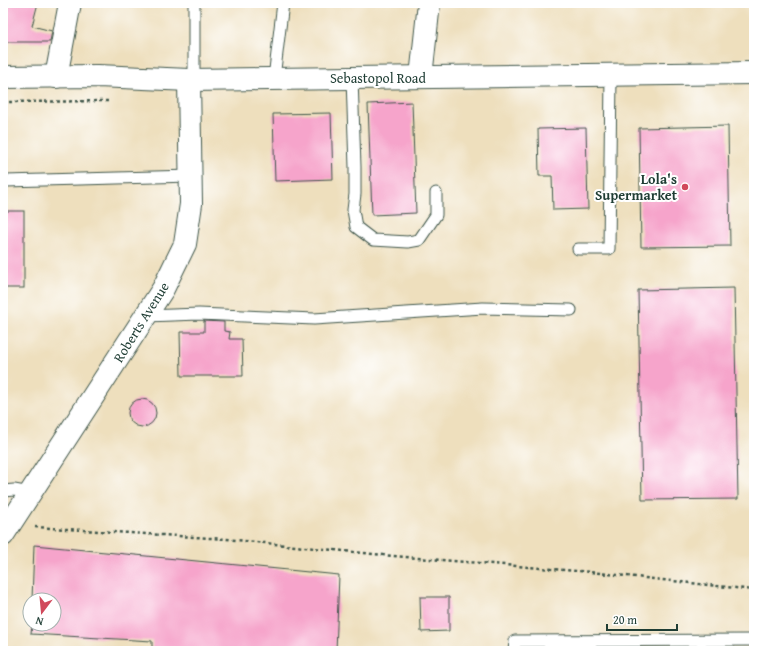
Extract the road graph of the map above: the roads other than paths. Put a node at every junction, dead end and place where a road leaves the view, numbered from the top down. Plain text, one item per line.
1 (70, 3) edge
2 (194, 3) edge
3 (283, 3) edge
4 (429, 3) edge
5 (754, 73) edge
6 (611, 75) junction
7 (3, 77) edge
8 (56, 77) junction
9 (421, 77) junction
10 (274, 78) junction
11 (352, 78) junction
12 (192, 80) junction
13 (190, 176) junction
14 (6, 181) dead end
15 (436, 194) dead end
16 (578, 249) dead end
17 (571, 310) dead end
18 (146, 316) junction
19 (3, 491) edge
20 (30, 493) junction
21 (6, 530) edge
22 (754, 640) edge
23 (514, 651) edge

1 - 8 street
2 - 12 lane
3 - 10 lane
4 - 9 street
5 - 6 street, Sebastopol Road
6 - 9 street, Sebastopol Road
6 - 16 lane
7 - 8 street, Sebastopol Road
8 - 12 street, Sebastopol Road
9 - 11 street, Sebastopol Road
10 - 11 street, Sebastopol Road
10 - 12 street, Sebastopol Road
11 - 15 lane
12 - 13 street, Roberts Avenue
13 - 14 lane
13 - 18 street, Roberts Avenue
17 - 18 lane
18 - 20 street, Roberts Avenue
19 - 20 lane
20 - 21 street, Roberts Avenue
22 - 23 lane

